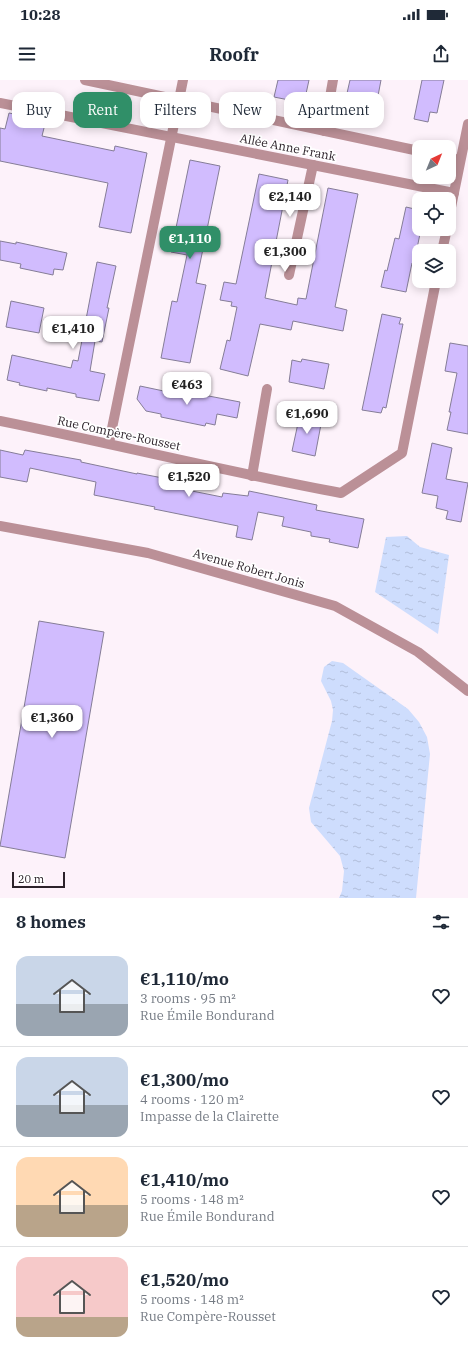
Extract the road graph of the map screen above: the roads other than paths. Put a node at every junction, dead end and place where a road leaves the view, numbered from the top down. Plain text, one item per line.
1 (85, 80) edge
2 (183, 80) edge
3 (333, 80) edge
4 (141, 92) edge
5 (181, 92) edge
6 (0, 103) edge
7 (211, 107) edge
8 (468, 124) edge
9 (174, 128) edge
10 (324, 131) junction
11 (172, 137) junction
12 (412, 150) edge
13 (456, 159) edge
14 (460, 160) junction
15 (313, 166) junction
16 (449, 192) edge
17 (454, 192) edge
18 (289, 275) dead end
19 (435, 288) edge
20 (267, 389) dead end
21 (0, 420) edge
22 (109, 443) junction
23 (252, 476) junction
24 (0, 526) edge
25 (468, 691) edge

1 - 4 street, Allée Anne Frank
2 - 5 street
3 - 10 street
6 - 11 street, Allée Anne Frank
7 - 10 street, Allée Anne Frank
8 - 14 street
9 - 11 street
10 - 12 street, Allée Anne Frank
11 - 15 street, Allée Anne Frank
11 - 22 street
13 - 14 street
14 - 17 street
15 - 16 street, Allée Anne Frank
15 - 18 street
19 - 23 street, Rue Compère-Rousset
20 - 23 street
21 - 22 street, Rue Compère-Rousset
22 - 23 street, Rue Compère-Rousset
24 - 25 street, Avenue Robert Jonis

